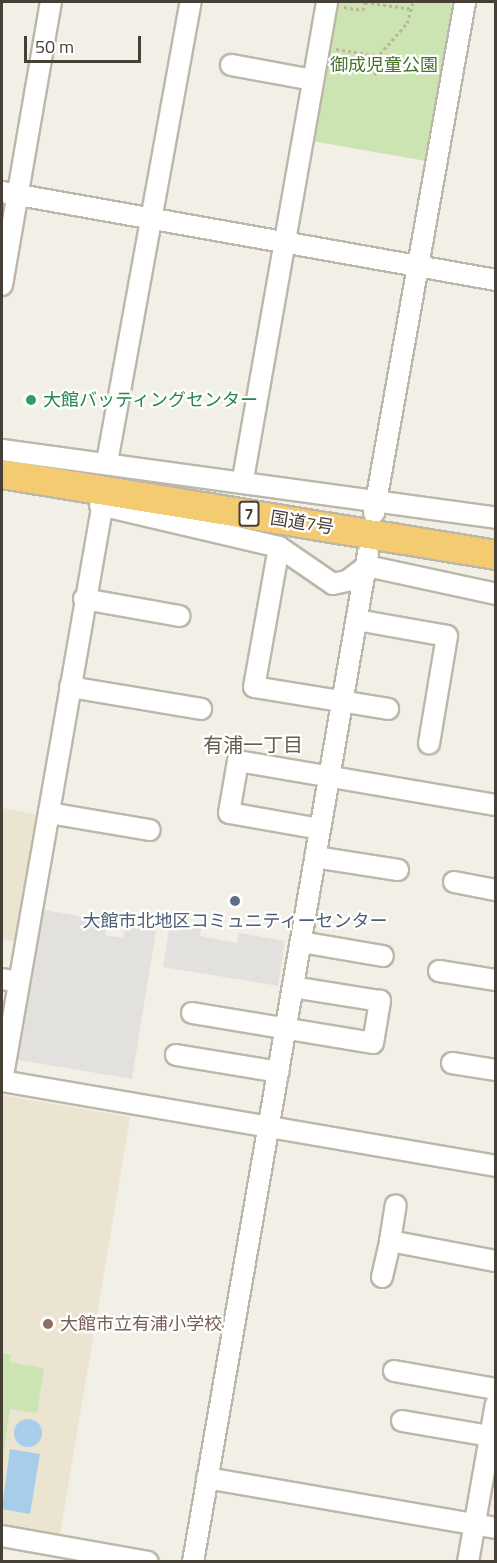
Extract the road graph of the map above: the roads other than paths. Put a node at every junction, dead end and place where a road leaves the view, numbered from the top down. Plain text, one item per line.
1 (51, 2) edge
2 (190, 2) edge
3 (465, 2) edge
4 (332, 9) edge
5 (231, 66) dead end
6 (314, 80) junction
7 (10, 193) edge
8 (150, 219) junction
9 (286, 242) junction
10 (418, 267) junction
11 (495, 280) edge
12 (2, 285) edge
13 (2, 450) edge
14 (107, 462) junction
15 (2, 474) edge
16 (243, 479) junction
17 (103, 498) junction
18 (376, 507) junction
19 (495, 518) edge
20 (279, 547) junction
21 (495, 555) edge
22 (368, 559) junction
23 (495, 594) edge
24 (84, 599) junction
25 (179, 616) dead end
26 (357, 620) junction
27 (70, 687) junction
28 (341, 703) junction
29 (201, 709) dead end
30 (388, 709) dead end
31 (429, 744) dead end
32 (330, 776) junction
33 (495, 805) edge
34 (49, 813) junction
35 (320, 829) junction
36 (150, 830) dead end
37 (315, 857) junction
38 (398, 870) dead end
39 (454, 882) dead end
40 (495, 890) edge
41 (301, 942) junction
42 (383, 956) dead end
43 (439, 971) dead end
44 (10, 980) edge
45 (495, 980) edge
46 (293, 987) junction
47 (192, 1013) dead end
48 (286, 1029) junction
49 (176, 1055) dead end
50 (452, 1063) dead end
51 (495, 1070) edge
52 (279, 1072) junction
53 (2, 1081) edge
54 (270, 1127) junction
55 (495, 1166) edge
56 (396, 1205) dead end
57 (390, 1242) junction
58 (495, 1261) edge
59 (382, 1276) dead end
60 (394, 1371) dead end
61 (495, 1389) edge
62 (495, 1404) edge
63 (402, 1421) dead end
64 (491, 1443) edge
65 (207, 1478) junction
66 (475, 1524) junction
67 (495, 1528) edge
68 (2, 1536) edge
69 (148, 1562) edge
70 (193, 1562) edge
71 (468, 1562) edge

1 - 7 street
2 - 8 street
3 - 10 street
4 - 6 street
5 - 6 street
6 - 9 street
7 - 8 street
7 - 12 street
8 - 9 street
8 - 14 street
9 - 10 street
9 - 16 street
10 - 11 street
10 - 18 street
13 - 14 street
14 - 16 street
15 - 17 highway, 国道7号 / 7
16 - 18 street
17 - 20 street
17 - 21 highway, 国道7号 / 7
17 - 24 street
18 - 19 street
20 - 22 street
20 - 28 street
22 - 23 street
22 - 26 street
24 - 25 street
24 - 27 street
26 - 28 street
26 - 31 street
27 - 29 street
27 - 34 street
28 - 30 street
28 - 32 street
32 - 33 street
32 - 35 street
32 - 35 street
34 - 36 street
34 - 44 street
35 - 37 street
37 - 38 street
37 - 41 street
39 - 40 street
41 - 42 street
41 - 46 street
43 - 45 street
44 - 53 street
46 - 48 street
46 - 48 street
47 - 48 street
48 - 52 street
49 - 52 street
50 - 51 street
52 - 54 street
53 - 54 street
54 - 55 street
54 - 65 street
56 - 57 street
57 - 58 street
57 - 59 street
60 - 61 street
62 - 64 street
63 - 64 street
64 - 66 street
65 - 66 street
65 - 70 street
66 - 67 street
66 - 71 street
68 - 69 street

